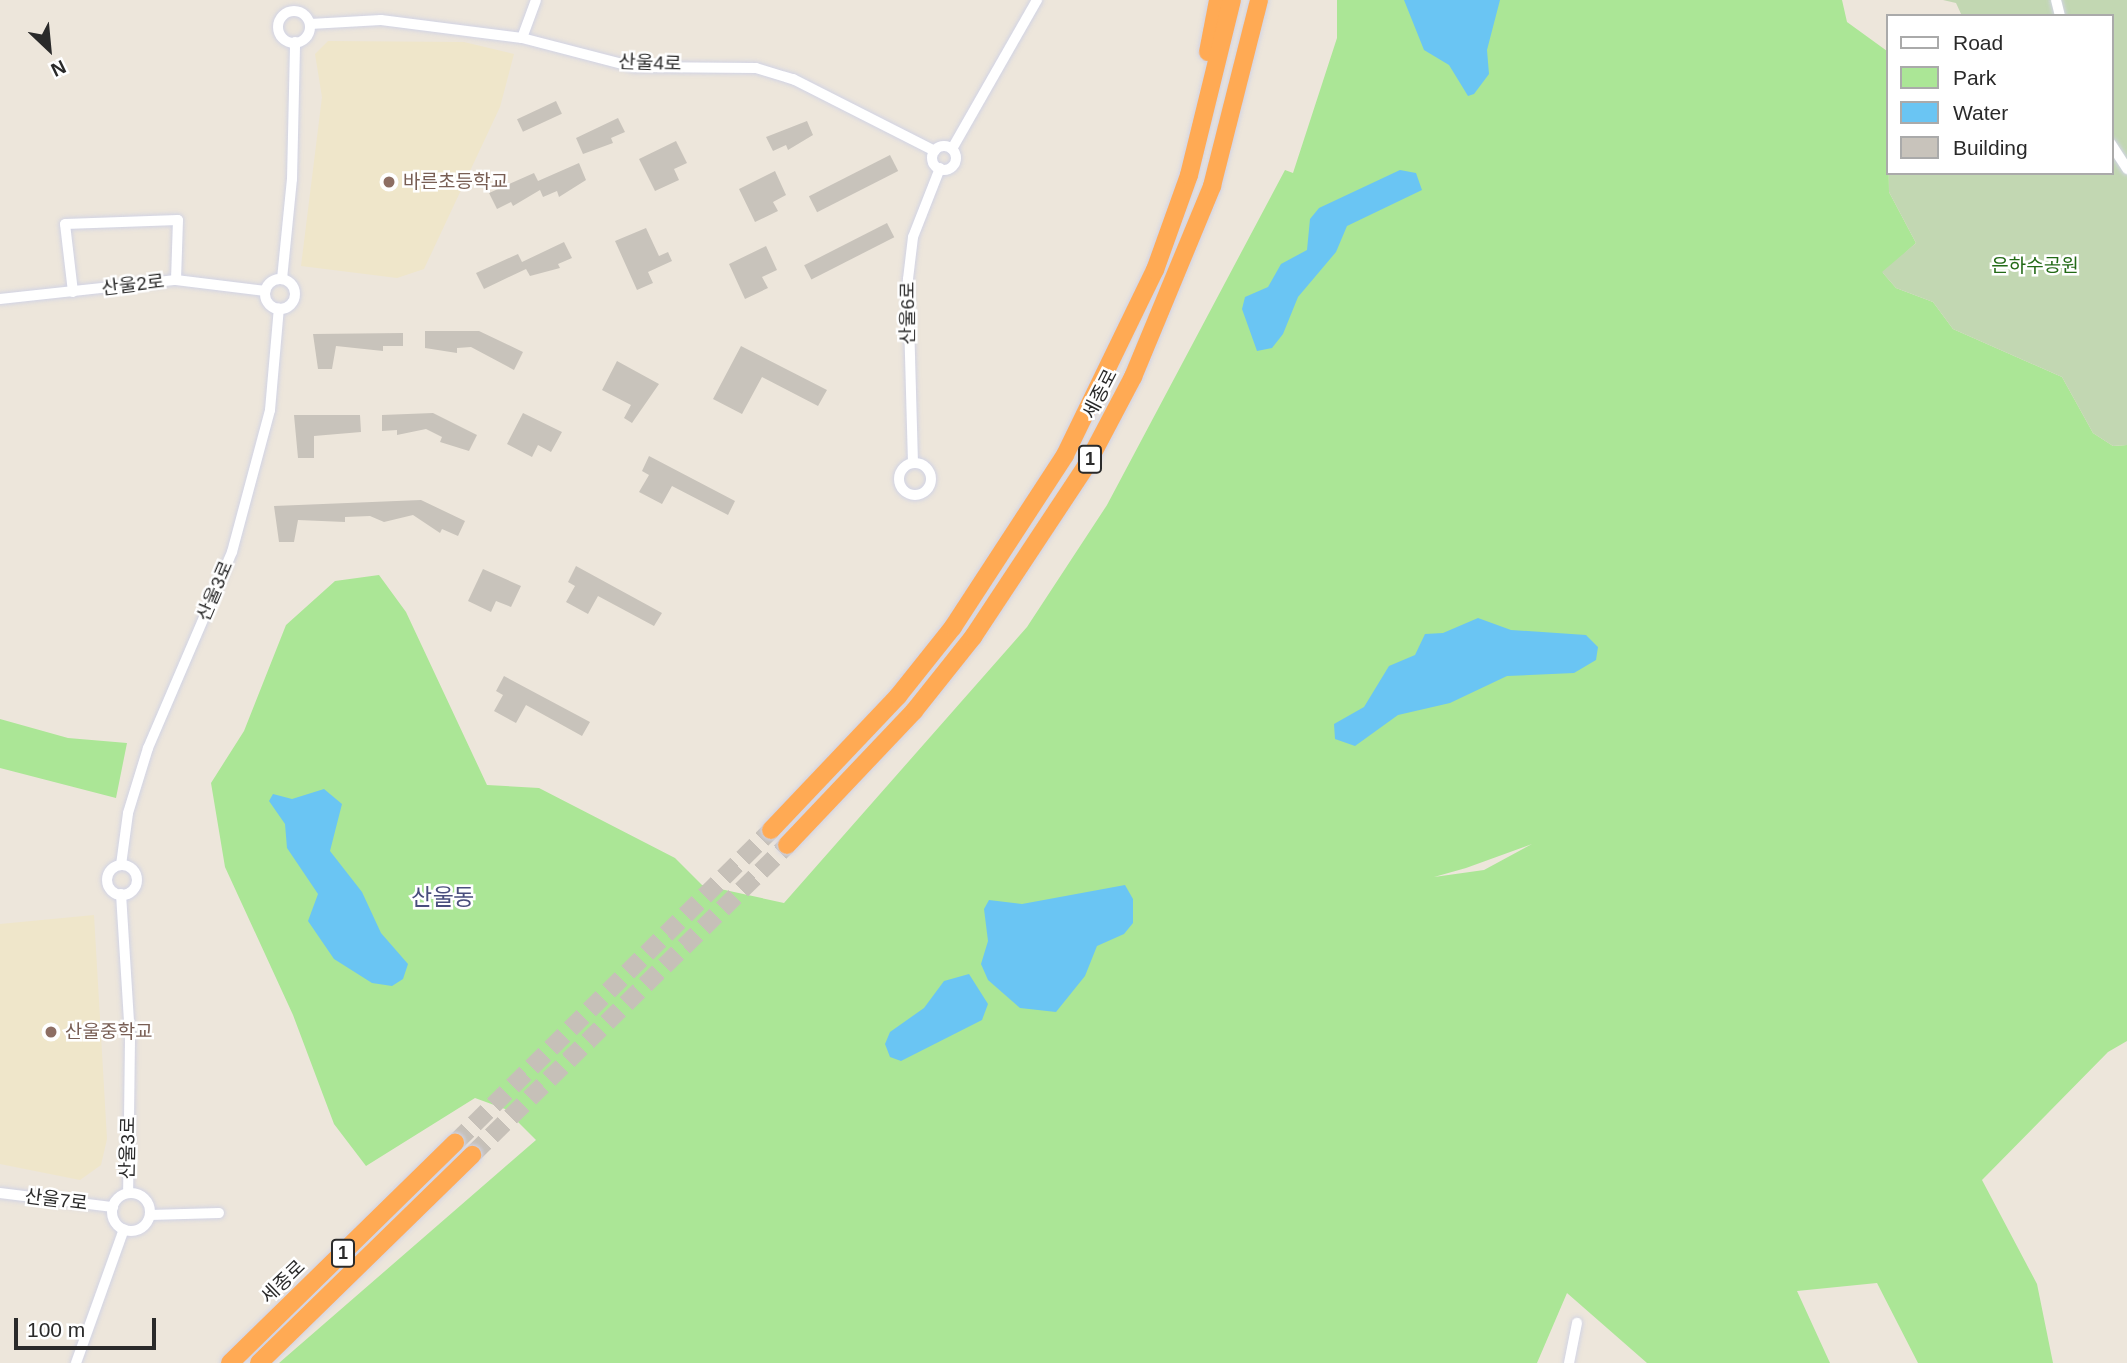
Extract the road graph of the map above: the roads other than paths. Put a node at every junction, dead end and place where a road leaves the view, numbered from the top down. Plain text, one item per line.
1 (536, 0) edge
2 (1037, 0) edge
3 (1218, 0) edge
4 (1231, 0) edge
5 (1259, 0) edge
6 (1267, 0) edge
7 (290, 6) edge
8 (310, 24) junction
9 (522, 38) junction
10 (295, 42) junction
11 (2113, 147) edge
12 (952, 149) junction
13 (935, 150) junction
14 (940, 168) junction
15 (2127, 169) edge
16 (1155, 270) junction
17 (282, 279) junction
18 (176, 280) junction
19 (1175, 281) junction
20 (265, 291) junction
21 (73, 292) junction
22 (0, 299) edge
23 (279, 308) junction
24 (912, 463) dead end
25 (771, 830) tunnel mouth
26 (787, 845) tunnel mouth
27 (121, 865) junction
28 (121, 894) junction
29 (455, 1143) tunnel mouth
30 (472, 1155) tunnel mouth
31 (0, 1193) edge
32 (128, 1193) junction
33 (113, 1207) junction
34 (219, 1213) dead end
35 (150, 1214) junction
36 (124, 1229) junction
37 (1577, 1323) dead end
38 (76, 1363) edge
39 (230, 1363) edge
40 (259, 1363) edge
41 (1569, 1363) edge

1 - 9 street
2 - 12 street
3 - 16 highway
4 - 16 highway, 세종로 / 1
5 - 19 highway, 세종로 / 1
6 - 19 highway
7 - 8 street
7 - 10 street
8 - 9 street, 산울4로
8 - 10 street
9 - 13 street, 산울4로
10 - 17 street
11 - 15 street
12 - 13 street
12 - 14 street, 산울6로
13 - 14 street
14 - 24 street, 산울6로
16 - 25 highway, 세종로 / 1
17 - 20 street
17 - 23 street
18 - 20 street, 산울2로
18 - 21 street, 산울2로
18 - 21 street
19 - 26 highway, 세종로 / 1
20 - 23 street
21 - 22 street, 산울2로
23 - 27 street, 산울3로
27 - 28 street
27 - 28 street
28 - 32 street, 산울3로
29 - 39 highway, 세종로 / 1
30 - 40 highway, 1
31 - 33 street, 산울7로
32 - 33 street
32 - 35 street
33 - 36 street
34 - 35 street
35 - 36 street
36 - 38 street
37 - 41 street

